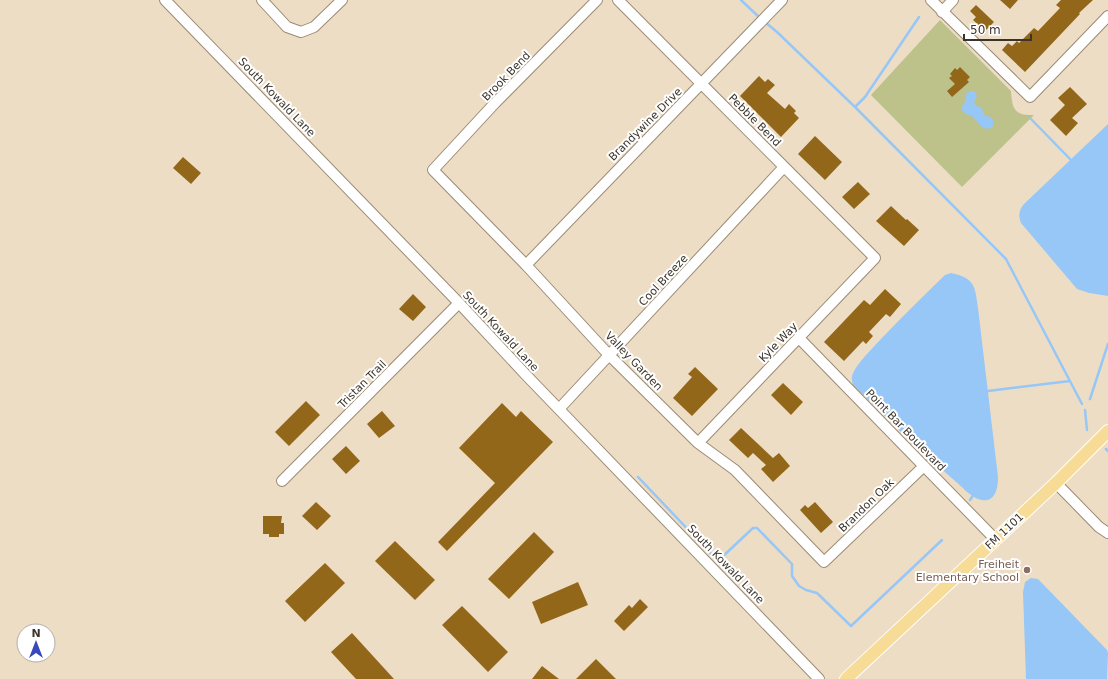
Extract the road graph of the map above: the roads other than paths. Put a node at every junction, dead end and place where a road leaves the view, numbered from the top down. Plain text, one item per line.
1 (165, 0) edge
2 (262, 0) edge
3 (342, 0) edge
4 (597, 0) edge
5 (618, 0) edge
6 (931, 0) edge
7 (953, 0) edge
8 (780, 2) edge
9 (942, 12) junction
10 (1108, 16) edge
11 (702, 84) junction
12 (784, 167) junction
13 (433, 170) joint
14 (875, 258) joint
15 (526, 265) junction
16 (460, 303) junction
17 (798, 338) junction
18 (610, 355) junction
19 (559, 409) junction
20 (1108, 431) edge
21 (698, 443) junction
22 (924, 466) junction
23 (282, 481) dead end
24 (1056, 483) junction
25 (1108, 533) edge
26 (996, 540) junction
27 (824, 562) joint
28 (819, 679) edge
29 (846, 679) edge

1 - 16 street, South Kowald Lane
2 - 3 street
4 - 13 street, Brook Bend
5 - 11 street, Pebble Bend
6 - 9 street
7 - 9 street
8 - 11 street, Brandywine Drive
9 - 10 street
11 - 12 street, Pebble Bend
11 - 15 street, Brandywine Drive
12 - 14 street, Pebble Bend
12 - 18 street, Cool Breeze
13 - 15 street, Valley Garden
14 - 17 street, Kyle Way
15 - 18 street, Valley Garden
16 - 19 street, South Kowald Lane
16 - 23 street, Tristan Trail
17 - 21 street, Kyle Way
17 - 22 street, Point Bar Boulevard
18 - 19 street, Cool Breeze
18 - 21 street, Valley Garden
19 - 28 street, South Kowald Lane
20 - 24 main road, FM 1101 / FM 1101
21 - 27 street, Valley Garden
22 - 26 street, Point Bar Boulevard
22 - 27 street, Brandon Oak
24 - 25 street
24 - 26 main road, FM 1101 / FM 1101
26 - 29 main road, FM 1101 / FM 1101

